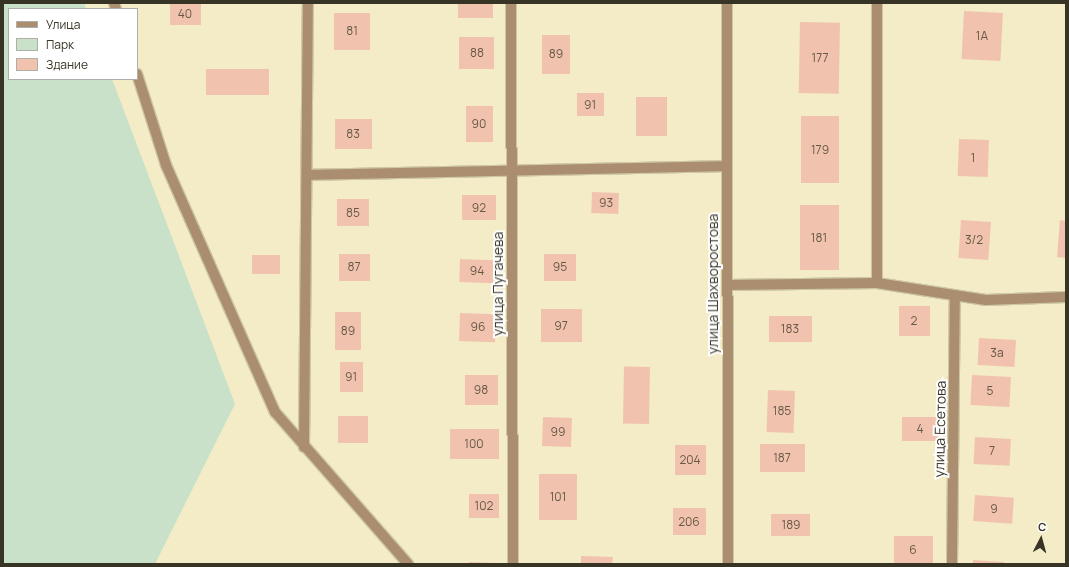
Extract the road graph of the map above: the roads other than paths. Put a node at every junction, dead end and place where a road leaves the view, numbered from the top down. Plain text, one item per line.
1 (308, 3) edge
2 (511, 3) edge
3 (727, 3) edge
4 (877, 3) edge
5 (138, 77) edge
6 (727, 166) junction
7 (512, 172) junction
8 (308, 175) junction
9 (877, 283) junction
10 (727, 285) junction
11 (955, 295) junction
12 (1066, 297) edge
13 (304, 447) junction
14 (408, 564) edge
15 (513, 564) edge
16 (728, 564) edge
17 (952, 564) edge

1 - 8 street
2 - 7 street, улица Пугачева
3 - 6 street, улица Шахворостова
4 - 9 street
5 - 13 street
6 - 7 street
6 - 10 street, улица Шахворостова
7 - 8 street
7 - 15 street, улица Пугачева
8 - 13 street
9 - 10 street
9 - 11 street
10 - 16 street, улица Шахворостова
11 - 12 street
11 - 17 street, улица Есетова
13 - 14 street

